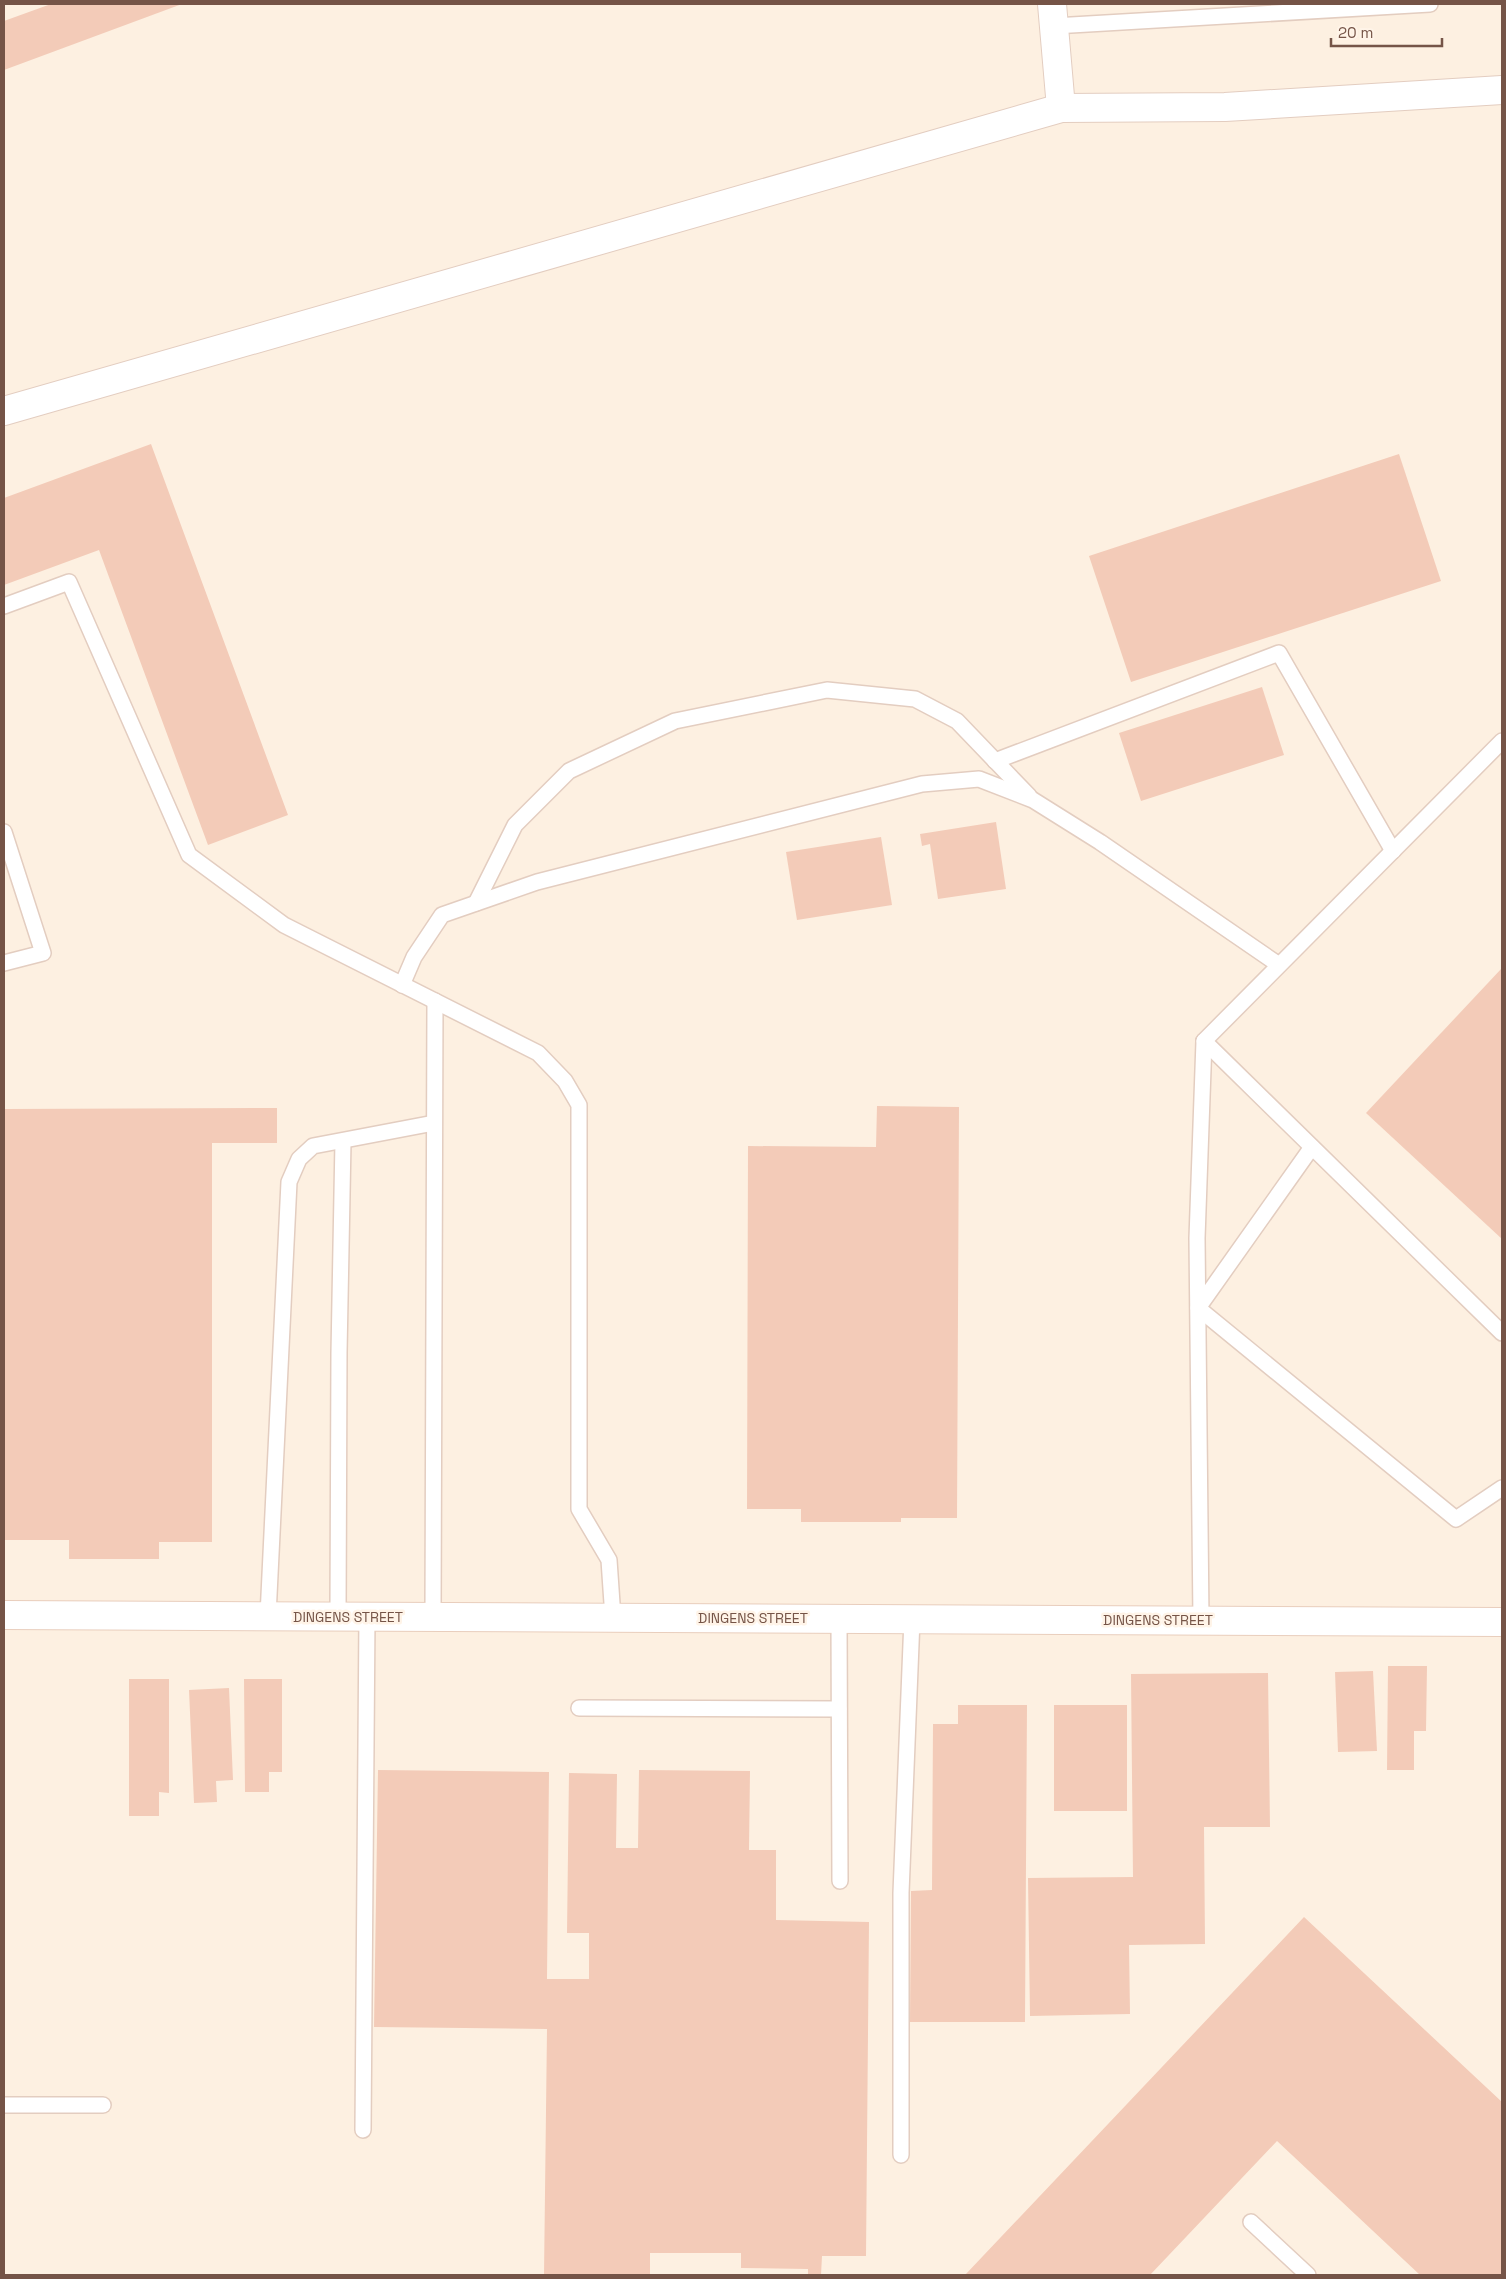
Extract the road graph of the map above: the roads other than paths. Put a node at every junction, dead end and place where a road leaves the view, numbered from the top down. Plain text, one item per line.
1 (1430, 4) edge
2 (1053, 15) edge
3 (1502, 90) edge
4 (1062, 108) junction
5 (4, 411) edge
6 (4, 606) edge
7 (1502, 741) edge
8 (996, 761) junction
9 (1033, 800) junction
10 (4, 832) edge
11 (1393, 851) junction
12 (476, 903) junction
13 (4, 963) edge
14 (1279, 965) junction
15 (402, 985) junction
16 (435, 1001) junction
17 (1204, 1041) junction
18 (434, 1124) junction
19 (343, 1140) junction
20 (1312, 1147) junction
21 (1198, 1308) junction
22 (1502, 1333) edge
23 (1502, 1488) edge
24 (4, 1615) edge
25 (268, 1616) junction
26 (338, 1616) junction
27 (367, 1616) junction
28 (433, 1617) junction
29 (613, 1618) junction
30 (839, 1619) junction
31 (912, 1619) junction
32 (1201, 1620) junction
33 (1502, 1622) edge
34 (579, 1708) dead end
35 (839, 1708) junction
36 (840, 1881) dead end
37 (4, 2105) edge
38 (103, 2105) dead end
39 (363, 2130) dead end
40 (901, 2155) dead end
41 (1252, 2222) dead end
42 (1308, 2275) edge

1 - 2 lane
2 - 4 street
3 - 4 street
4 - 5 street
6 - 15 lane
7 - 11 lane
8 - 9 lane
8 - 11 lane
8 - 12 lane
9 - 12 lane
9 - 14 lane
10 - 13 lane
11 - 14 lane
12 - 15 lane
14 - 17 lane
15 - 16 lane
16 - 18 lane
16 - 29 lane
17 - 20 lane
17 - 21 lane
18 - 19 lane
18 - 28 lane
19 - 25 lane
19 - 26 lane
20 - 21 lane
20 - 22 lane
21 - 23 lane
21 - 32 lane
24 - 25 street, DINGENS STREET
25 - 26 street, DINGENS STREET
26 - 27 street, DINGENS STREET
27 - 28 street, DINGENS STREET
27 - 39 lane
28 - 29 street, DINGENS STREET
29 - 30 street, DINGENS STREET
30 - 31 street, DINGENS STREET
30 - 35 lane
31 - 32 street, DINGENS STREET
31 - 40 lane
32 - 33 street, DINGENS STREET
34 - 35 lane
35 - 36 lane
37 - 38 lane
41 - 42 lane

